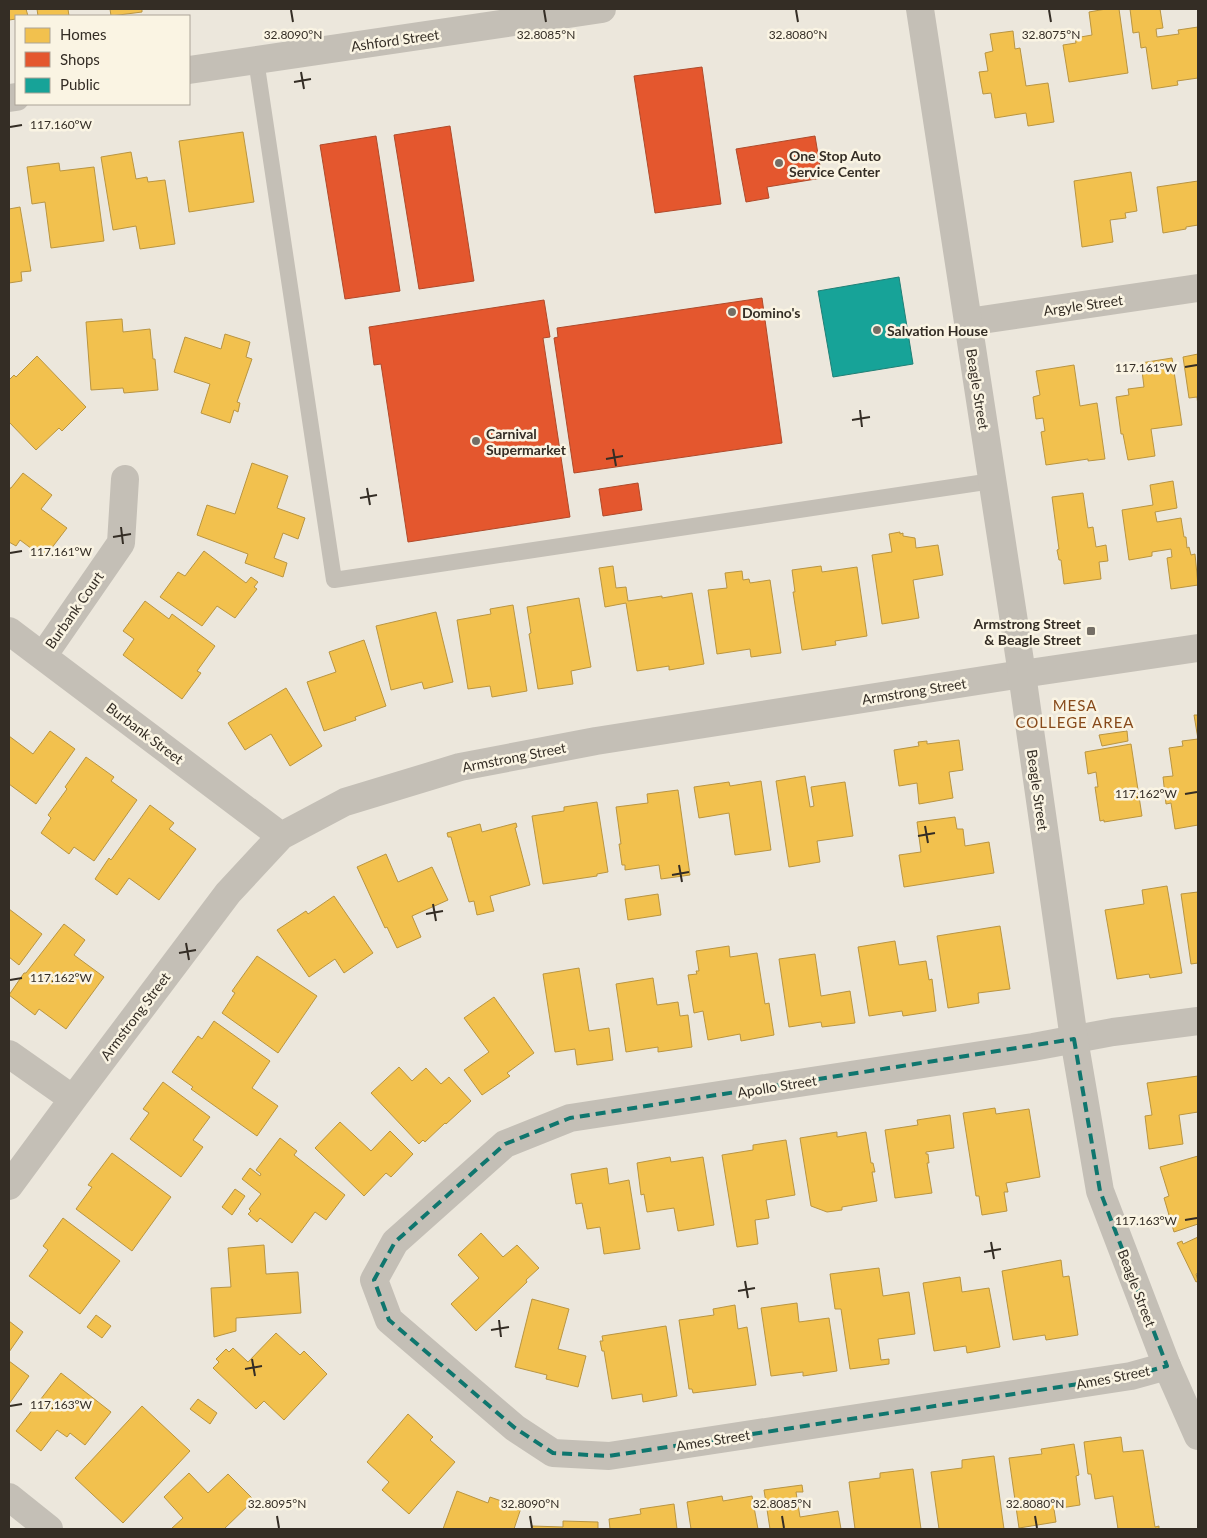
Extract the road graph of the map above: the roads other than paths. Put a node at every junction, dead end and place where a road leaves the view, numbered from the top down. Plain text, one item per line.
1 (602, 9) edge
2 (920, 9) edge
3 (537, 14) edge
4 (256, 60) junction
5 (190, 70) edge
6 (1198, 288) edge
7 (968, 322) junction
8 (125, 479) dead end
9 (992, 481) junction
10 (9, 631) edge
11 (1198, 648) edge
12 (43, 656) junction
13 (1022, 674) junction
14 (281, 836) junction
15 (1198, 1021) edge
16 (1074, 1039) junction
17 (9, 1054) edge
18 (73, 1099) junction
19 (9, 1186) edge
20 (395, 1242) joint
21 (1166, 1366) junction
22 (1198, 1436) edge
23 (9, 1497) edge
24 (48, 1529) edge

1 - 3 street, Ashford Street
2 - 7 street, Beagle Street
3 - 4 street, Ashford Street
4 - 5 street, Ashford Street
4 - 9 lane
6 - 7 street, Argyle Street
7 - 9 street, Beagle Street
8 - 12 street, Burbank Court
9 - 13 street, Beagle Street
10 - 12 street, Burbank Street
11 - 13 street, Armstrong Street
12 - 14 street, Burbank Street
13 - 14 street, Armstrong Street
13 - 16 street, Beagle Street
14 - 18 street, Armstrong Street
15 - 16 street, Apollo Street
16 - 20 street, Apollo Street
16 - 21 street, Beagle Street
17 - 18 street
18 - 19 street, Armstrong Street
20 - 21 street, Ames Street
21 - 22 street, Beagle Street
23 - 24 street

